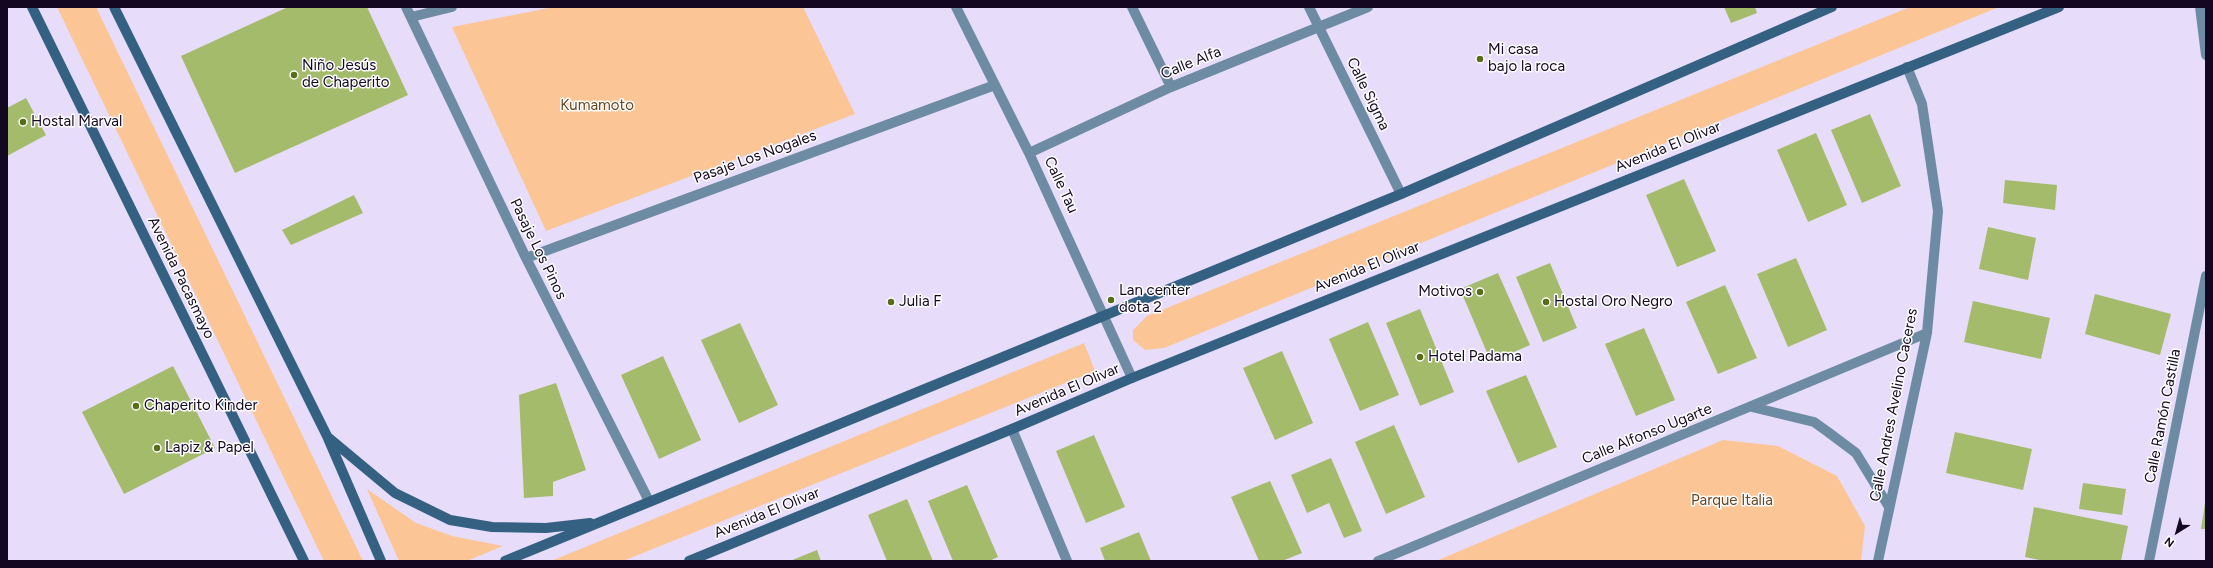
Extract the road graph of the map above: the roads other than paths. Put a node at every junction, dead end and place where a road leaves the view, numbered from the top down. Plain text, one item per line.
1 (32, 7) edge
2 (114, 7) edge
3 (406, 7) edge
4 (452, 7) edge
5 (956, 7) edge
6 (1132, 7) edge
7 (1309, 7) edge
8 (1368, 7) edge
9 (1832, 7) edge
10 (2059, 7) edge
11 (2200, 7) edge
12 (411, 16) junction
13 (1319, 27) junction
14 (2206, 55) edge
15 (1907, 67) junction
16 (995, 85) junction
17 (1171, 87) junction
18 (1029, 153) junction
19 (1401, 194) junction
20 (526, 258) junction
21 (2206, 276) edge
22 (1105, 315) junction
23 (1928, 333) junction
24 (1132, 378) junction
25 (1752, 407) junction
26 (1012, 429) junction
27 (327, 436) junction
28 (649, 501) junction
29 (1889, 507) junction
30 (604, 521) junction
31 (700, 558) edge
32 (304, 561) edge
33 (381, 561) edge
34 (505, 561) edge
35 (689, 561) edge
36 (1067, 561) edge
37 (1378, 561) edge
38 (1878, 561) edge
39 (2148, 561) edge

1 - 32 main road, Avenida Pacasmayo
2 - 27 main road
3 - 12 street, Pasaje Los Pinos
4 - 12 street
5 - 16 street, Calle Tau
6 - 17 street
7 - 13 street, Calle Sigma
8 - 13 street, Calle Alfa
9 - 19 main road
10 - 15 main road, Avenida El Olivar
11 - 14 street
12 - 20 street, Pasaje Los Pinos
13 - 17 street, Calle Alfa
13 - 19 street, Calle Sigma
15 - 23 street, Calle Andres Avelino Caceres
15 - 24 main road, Avenida El Olivar
16 - 18 street, Calle Tau
16 - 20 street, Pasaje Los Nogales
17 - 18 street, Calle Alfa
18 - 22 street, Calle Tau
19 - 22 main road
20 - 28 street, Pasaje Los Pinos
21 - 39 street, Calle Ramón Castilla
22 - 24 street, Calle Tau
22 - 28 main road
23 - 25 street, Calle Alfonso Ugarte
23 - 29 street, Calle Andres Avelino Caceres
24 - 26 main road, Avenida El Olivar
25 - 29 street
25 - 37 street, Calle Alfonso Ugarte
26 - 31 main road, Avenida El Olivar
26 - 36 street
27 - 30 main road
27 - 33 main road
28 - 30 main road
29 - 38 street, Calle Andres Avelino Caceres
30 - 34 main road
31 - 35 main road, Avenida El Olivar

